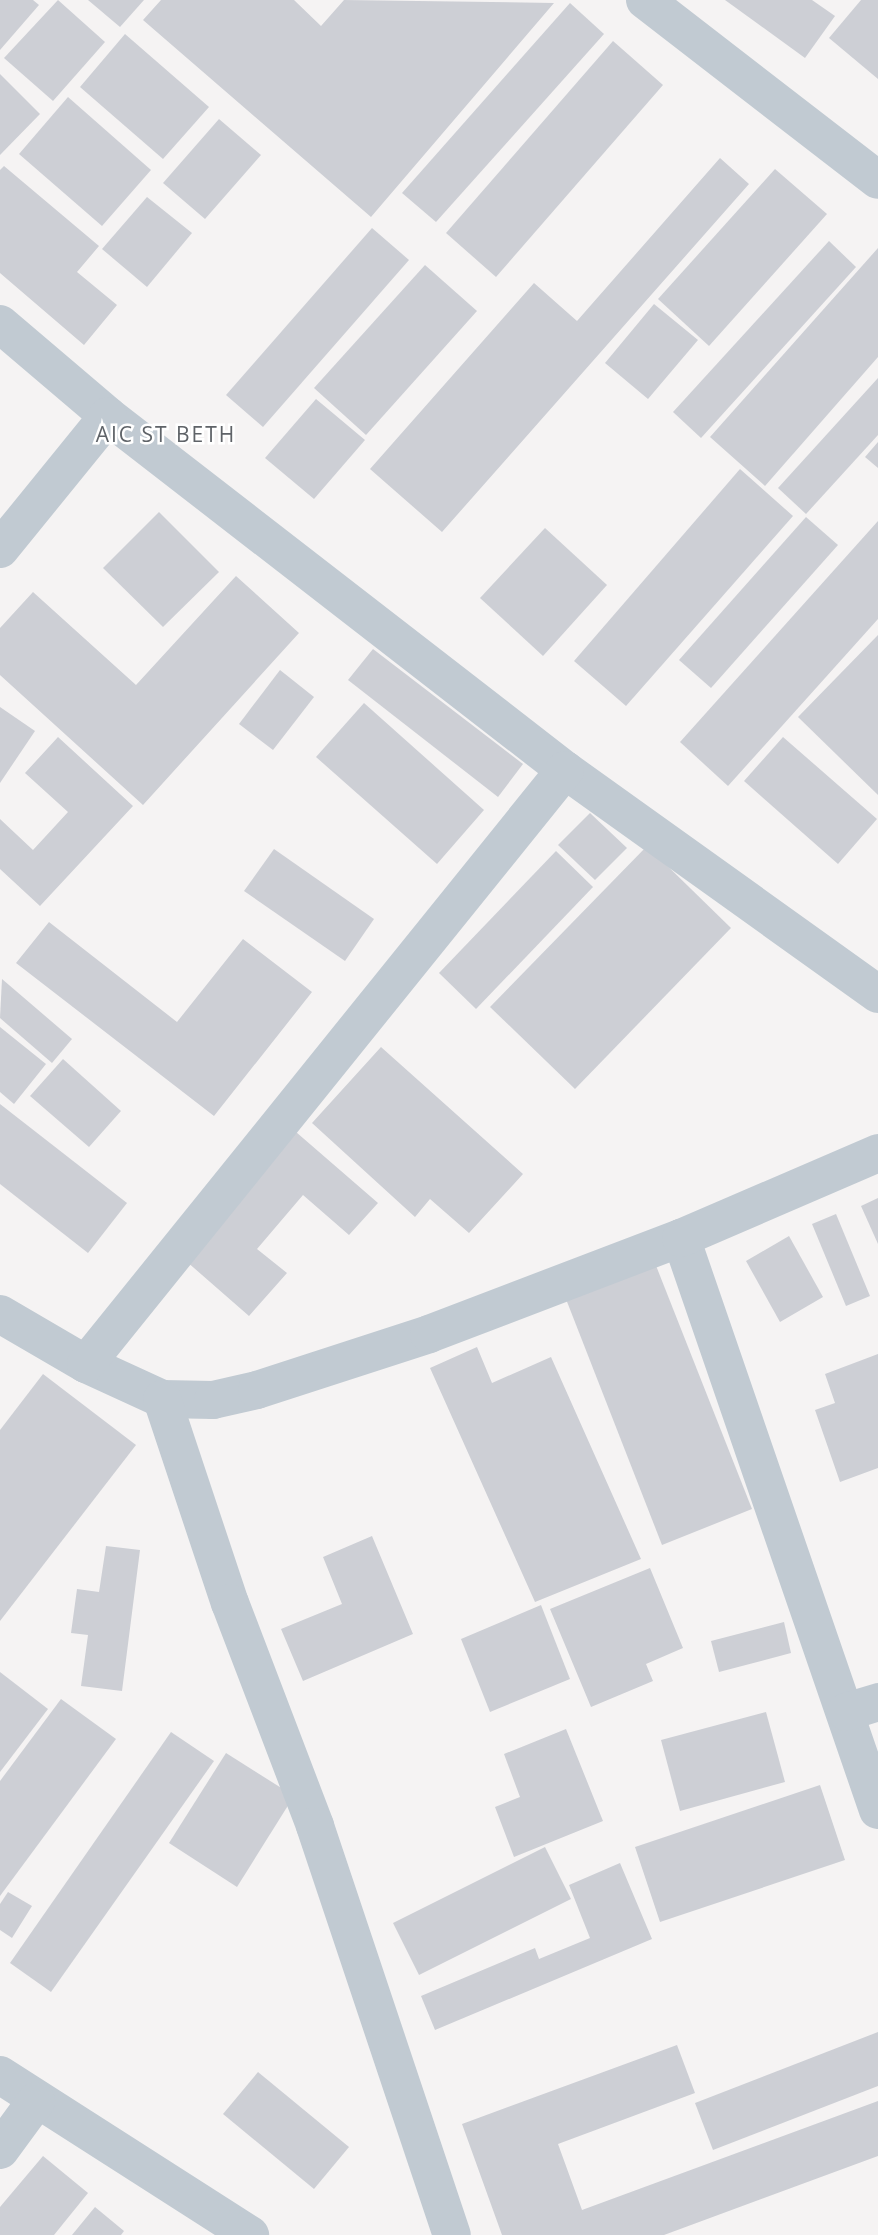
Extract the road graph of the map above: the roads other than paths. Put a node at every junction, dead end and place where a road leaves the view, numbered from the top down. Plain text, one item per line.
1 (645, 0) edge
2 (878, 180) edge
3 (0, 324) edge
4 (108, 416) junction
5 (0, 550) edge
6 (565, 770) junction
7 (878, 994) edge
8 (878, 1153) edge
9 (681, 1238) junction
10 (0, 1314) edge
11 (86, 1364) junction
12 (162, 1399) junction
13 (862, 1707) edge
14 (878, 1810) edge
15 (0, 2076) edge
16 (36, 2101) junction
17 (0, 2150) edge
18 (250, 2235) edge
19 (452, 2235) edge

1 - 2 street
3 - 4 street
4 - 5 street
4 - 6 street
6 - 7 street
6 - 11 street
8 - 9 street
9 - 12 street
9 - 13 street
10 - 11 street
11 - 12 street
12 - 19 street
13 - 14 street
15 - 16 street
16 - 17 street
16 - 18 street

